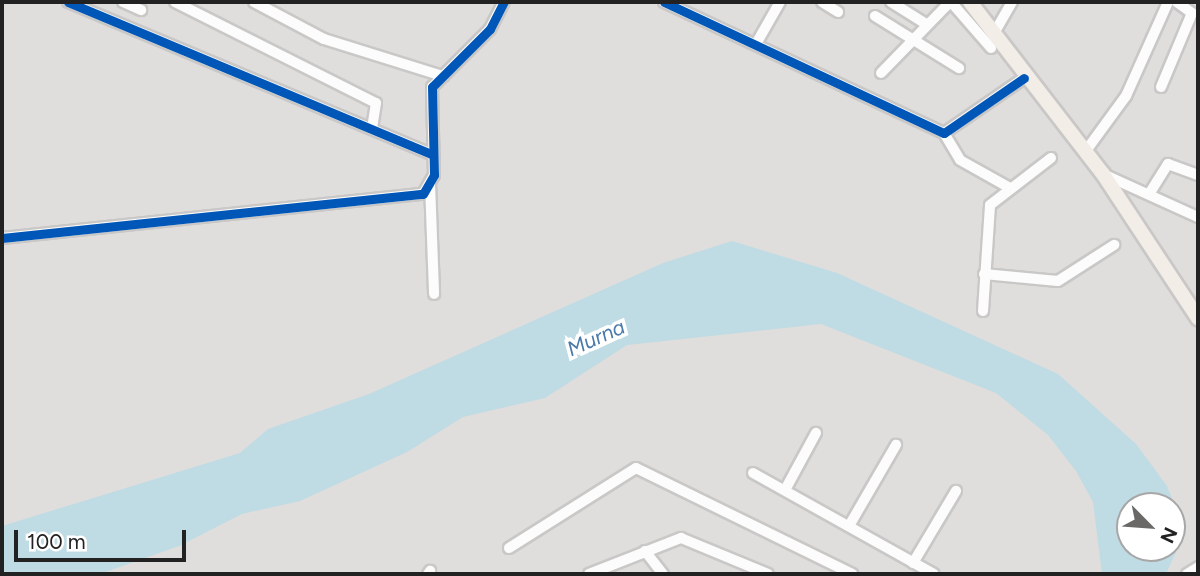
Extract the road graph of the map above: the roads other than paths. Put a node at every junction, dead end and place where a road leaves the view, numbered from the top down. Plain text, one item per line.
1 (68, 2) edge
2 (123, 2) edge
3 (175, 2) edge
4 (254, 2) edge
5 (504, 2) edge
6 (666, 2) edge
7 (780, 2) edge
8 (822, 2) edge
9 (891, 2) edge
10 (951, 2) edge
11 (970, 2) edge
12 (1012, 2) edge
13 (1168, 2) edge
14 (1177, 2) edge
15 (141, 10) dead end
16 (838, 12) dead end
17 (875, 16) dead end
18 (926, 24) junction
19 (912, 38) junction
20 (992, 42) junction
21 (756, 44) junction
22 (959, 68) dead end
23 (881, 73) dead end
24 (443, 76) junction
25 (1024, 78) junction
26 (1161, 87) dead end
27 (372, 129) junction
28 (944, 133) junction
29 (1085, 152) junction
30 (432, 154) junction
31 (1051, 158) dead end
32 (1103, 174) junction
33 (1198, 175) edge
34 (430, 183) junction
35 (1010, 188) junction
36 (1151, 191) junction
37 (1198, 217) edge
38 (2, 238) edge
39 (1114, 245) dead end
40 (984, 274) junction
41 (434, 294) dead end
42 (983, 311) dead end
43 (1198, 317) edge
44 (816, 433) dead end
45 (896, 445) dead end
46 (753, 473) dead end
47 (785, 490) junction
48 (956, 491) dead end
49 (849, 526) junction
50 (509, 548) dead end
51 (645, 551) junction
52 (913, 564) junction
53 (1198, 567) edge
54 (589, 574) edge
55 (663, 574) edge
56 (768, 574) edge
57 (852, 574) edge
58 (934, 574) edge
59 (1187, 574) edge

1 - 27 street
2 - 15 street
3 - 27 street
4 - 24 street
5 - 24 street
6 - 21 street
7 - 21 street
8 - 16 street
9 - 18 street
10 - 18 street
10 - 20 street
11 - 20 main road
12 - 20 street
13 - 29 street
14 - 26 street
17 - 19 street
18 - 19 street
19 - 22 street
19 - 23 street
20 - 25 main road
21 - 28 street
24 - 30 street
25 - 28 street
25 - 29 main road
27 - 30 street
28 - 35 street
29 - 32 main road
30 - 34 street
31 - 35 street
32 - 36 street
32 - 43 main road
33 - 36 street
34 - 38 street
34 - 41 street
35 - 40 street
36 - 37 street
39 - 40 street
40 - 42 street
44 - 47 street
45 - 49 street
46 - 47 street
47 - 49 street
48 - 52 street
49 - 52 street
50 - 57 street
51 - 54 street
51 - 55 street
51 - 56 street
52 - 58 street
53 - 59 street

